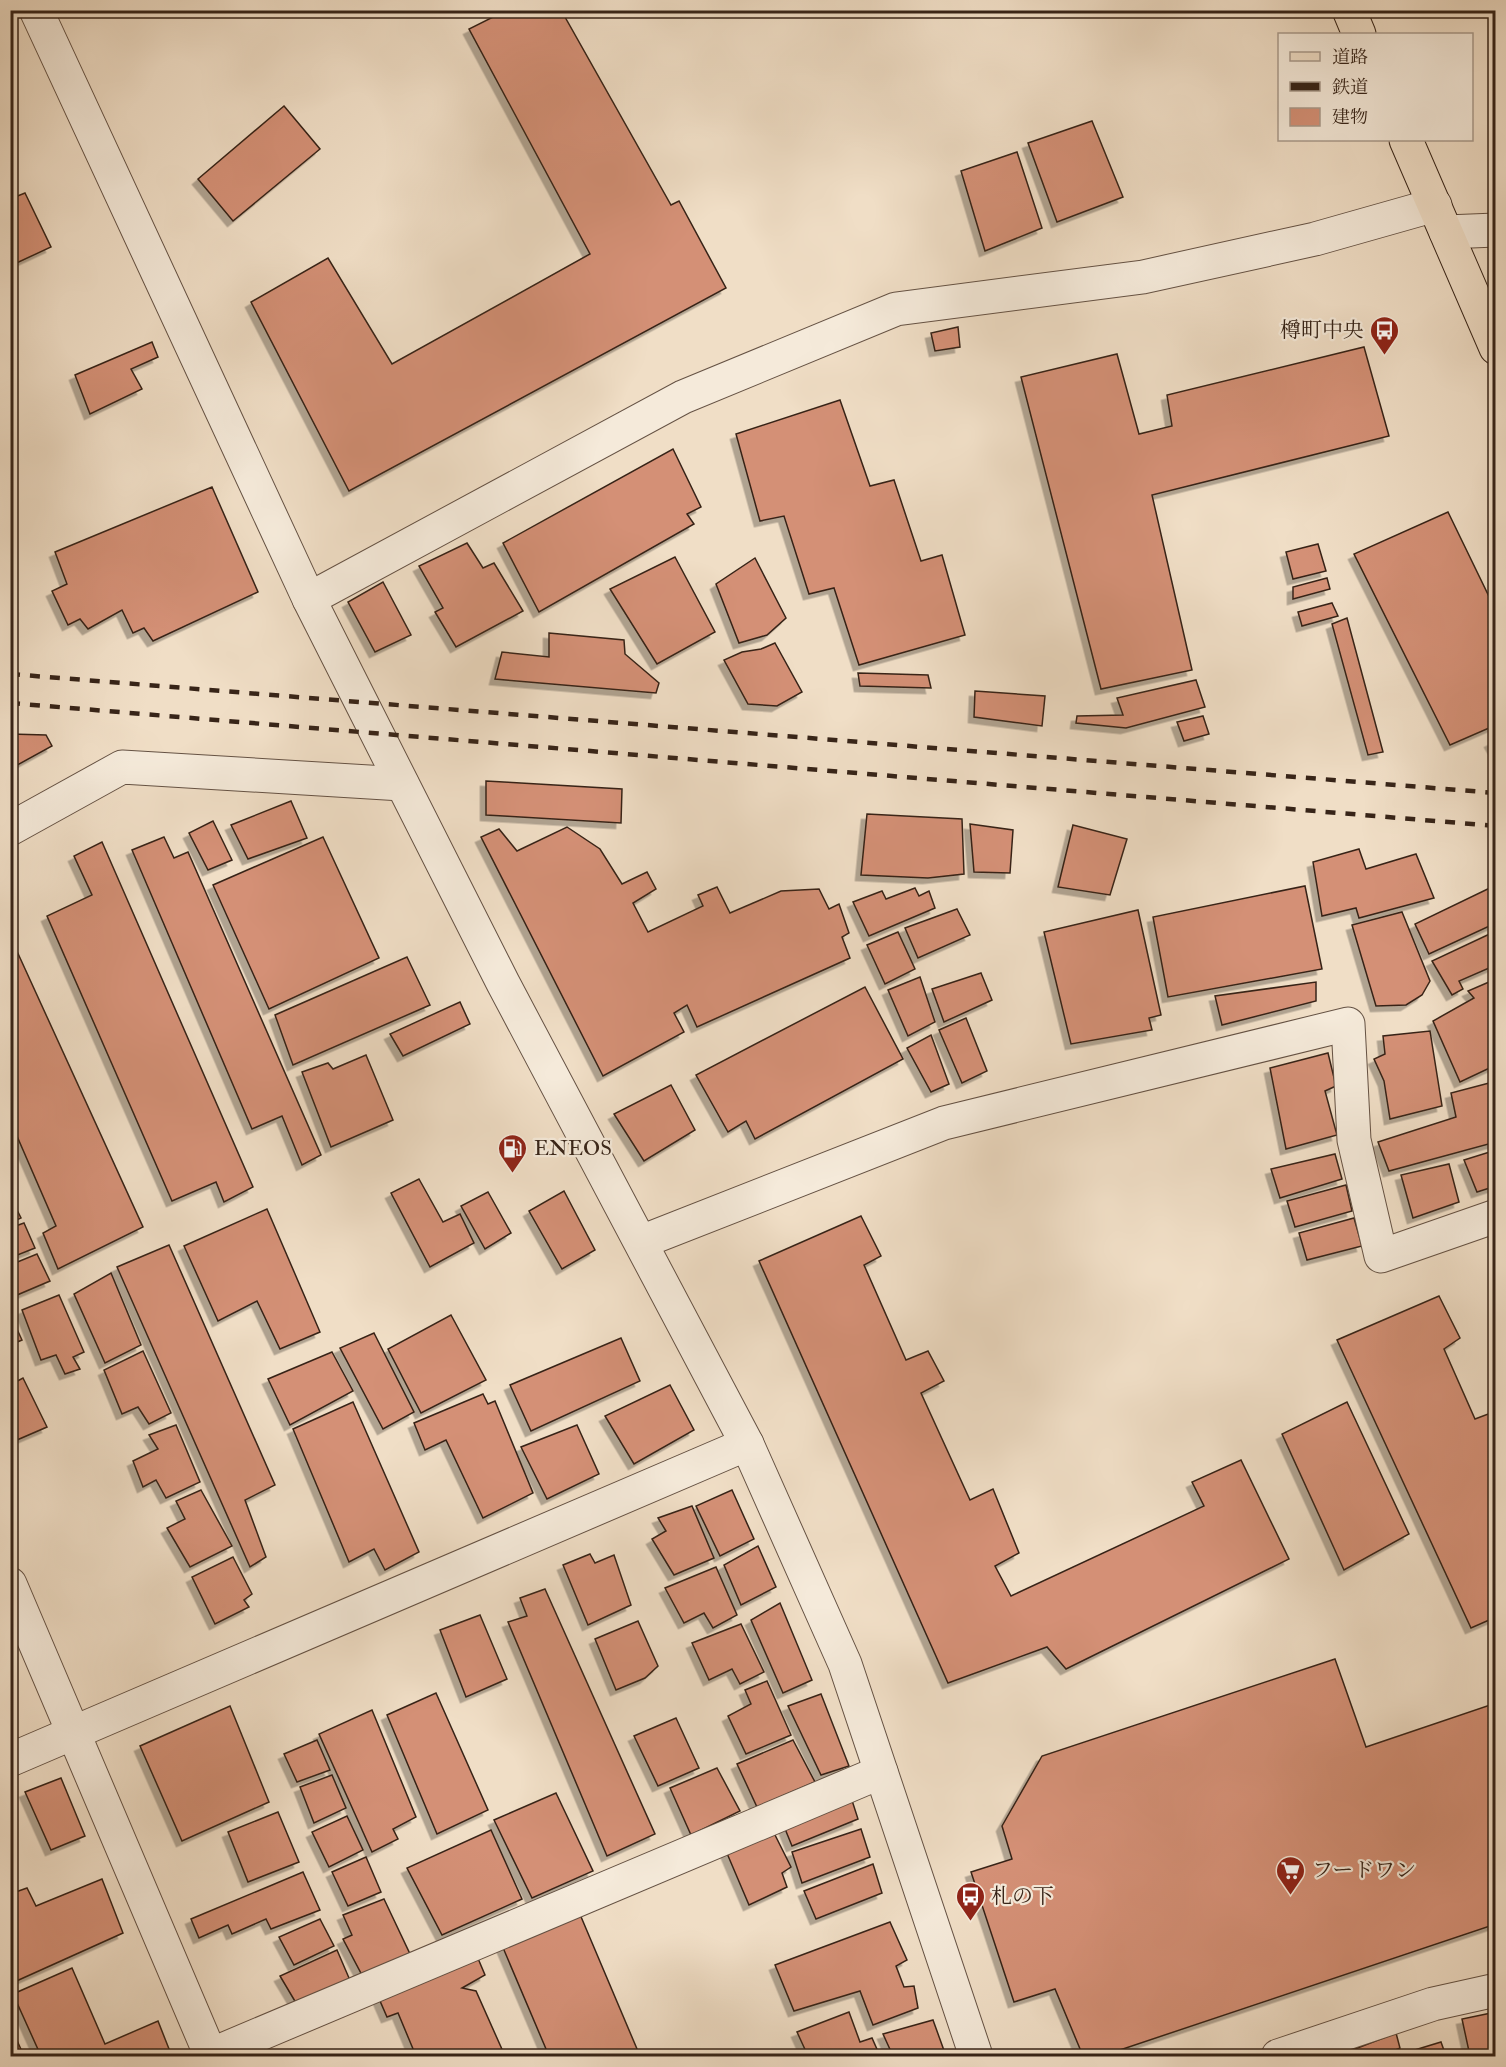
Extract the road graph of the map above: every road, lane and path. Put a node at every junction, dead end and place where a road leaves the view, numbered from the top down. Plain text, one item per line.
1 (36, 10) edge
2 (1349, 10) edge
3 (1359, 33) edge
4 (1406, 141) edge
5 (1441, 219) junction
6 (1496, 230) edge
7 (1496, 348) edge
8 (309, 599) junction
9 (402, 784) junction
10 (10, 829) edge
11 (1496, 1216) edge
12 (641, 1242) junction
13 (747, 1444) junction
14 (10, 1584) edge
15 (74, 1733) junction
16 (10, 1760) edge
17 (881, 1772) junction
18 (1496, 1990) edge
19 (210, 2056) edge
20 (976, 2056) edge
21 (1278, 2056) edge

1 - 8 street
2 - 3 main road
4 - 5 main road
5 - 6 street
5 - 7 main road
5 - 8 street
8 - 9 street
9 - 10 street
9 - 12 street
11 - 12 street
12 - 13 street
13 - 15 street
13 - 17 street
14 - 15 street
15 - 16 street
15 - 19 street
17 - 19 street
17 - 20 street
18 - 21 street

